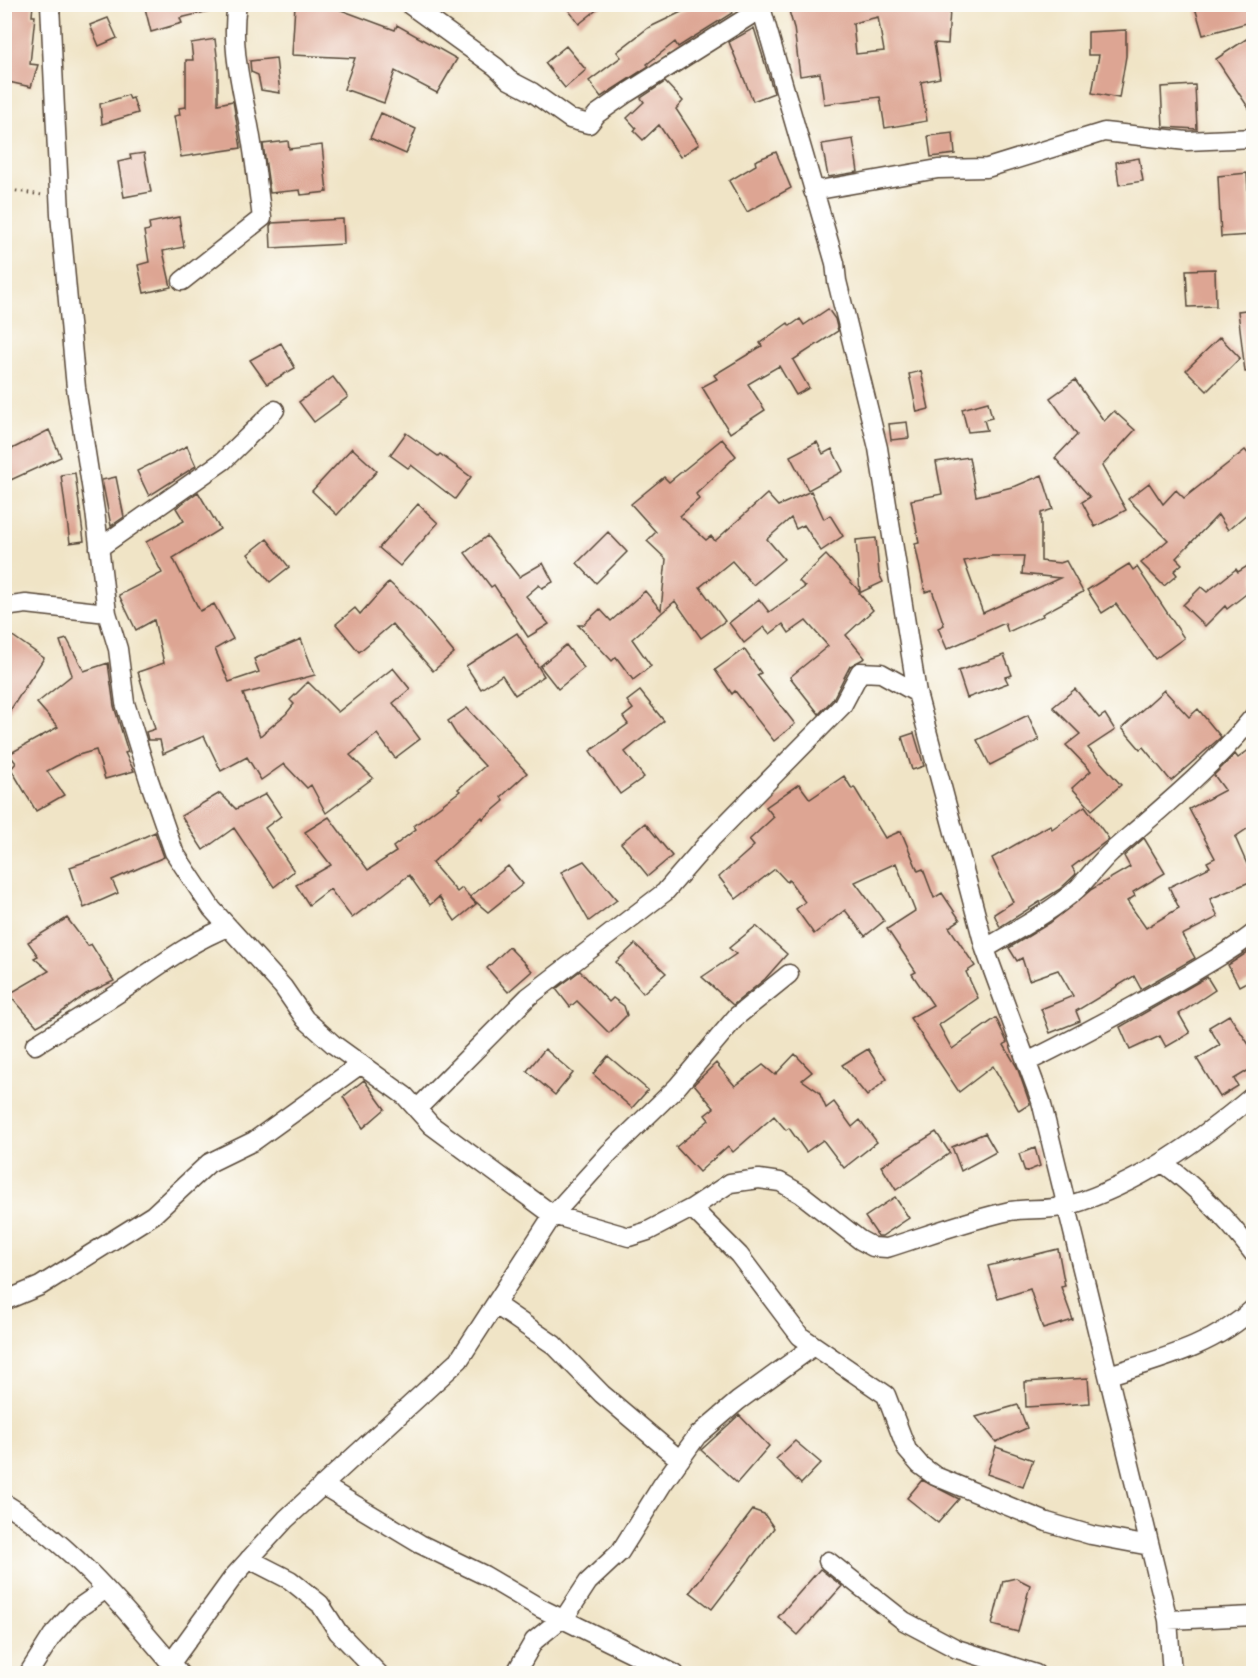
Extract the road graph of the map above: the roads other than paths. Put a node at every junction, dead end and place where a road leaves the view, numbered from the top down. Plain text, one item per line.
1 (50, 4) edge
2 (237, 4) edge
3 (409, 5) edge
4 (761, 6) edge
5 (1254, 138) edge
6 (813, 191) junction
7 (182, 280) dead end
8 (275, 410) dead end
9 (99, 548) junction
10 (4, 607) edge
11 (107, 613) junction
12 (917, 693) junction
13 (1254, 716) edge
14 (228, 927) junction
15 (1254, 933) edge
16 (985, 949) junction
17 (789, 974) dead end
18 (35, 1045) dead end
19 (1027, 1062) junction
20 (361, 1064) junction
21 (1254, 1095) edge
22 (417, 1109) junction
23 (1163, 1162) junction
24 (1067, 1206) junction
25 (692, 1208) junction
26 (553, 1215) junction
27 (1254, 1254) edge
28 (4, 1301) edge
29 (496, 1305) junction
30 (1254, 1308) edge
31 (814, 1346) junction
32 (1109, 1375) junction
33 (680, 1460) junction
34 (322, 1485) junction
35 (4, 1503) edge
36 (1150, 1546) junction
37 (249, 1559) junction
38 (828, 1562) dead end
39 (106, 1590) junction
40 (1254, 1616) edge
41 (561, 1619) junction
42 (1168, 1620) junction
43 (176, 1668) edge
44 (28, 1674) edge
45 (379, 1674) edge
46 (515, 1674) edge
47 (675, 1674) edge
48 (1036, 1674) edge
49 (1172, 1674) edge

1 - 9 street
2 - 7 street
3 - 4 street
4 - 6 street
5 - 6 street
6 - 12 street
8 - 9 street
9 - 11 street
10 - 11 street
11 - 14 street
12 - 16 street
12 - 22 street
13 - 16 street
14 - 18 street
14 - 20 street
15 - 19 street
16 - 19 street
17 - 26 street
19 - 24 street
20 - 22 street
20 - 28 street
21 - 23 street
22 - 26 street
23 - 24 street
23 - 27 street
24 - 25 street
24 - 32 street
25 - 26 street
25 - 31 street
26 - 29 street
29 - 33 street
29 - 34 street
30 - 32 street
31 - 33 street
31 - 36 street
32 - 36 street
33 - 41 street
34 - 37 street
34 - 41 street
35 - 39 street
36 - 42 street
37 - 43 street
37 - 45 street
38 - 48 street
39 - 43 street
39 - 44 street
40 - 42 street
41 - 46 street
41 - 47 street
42 - 49 street

